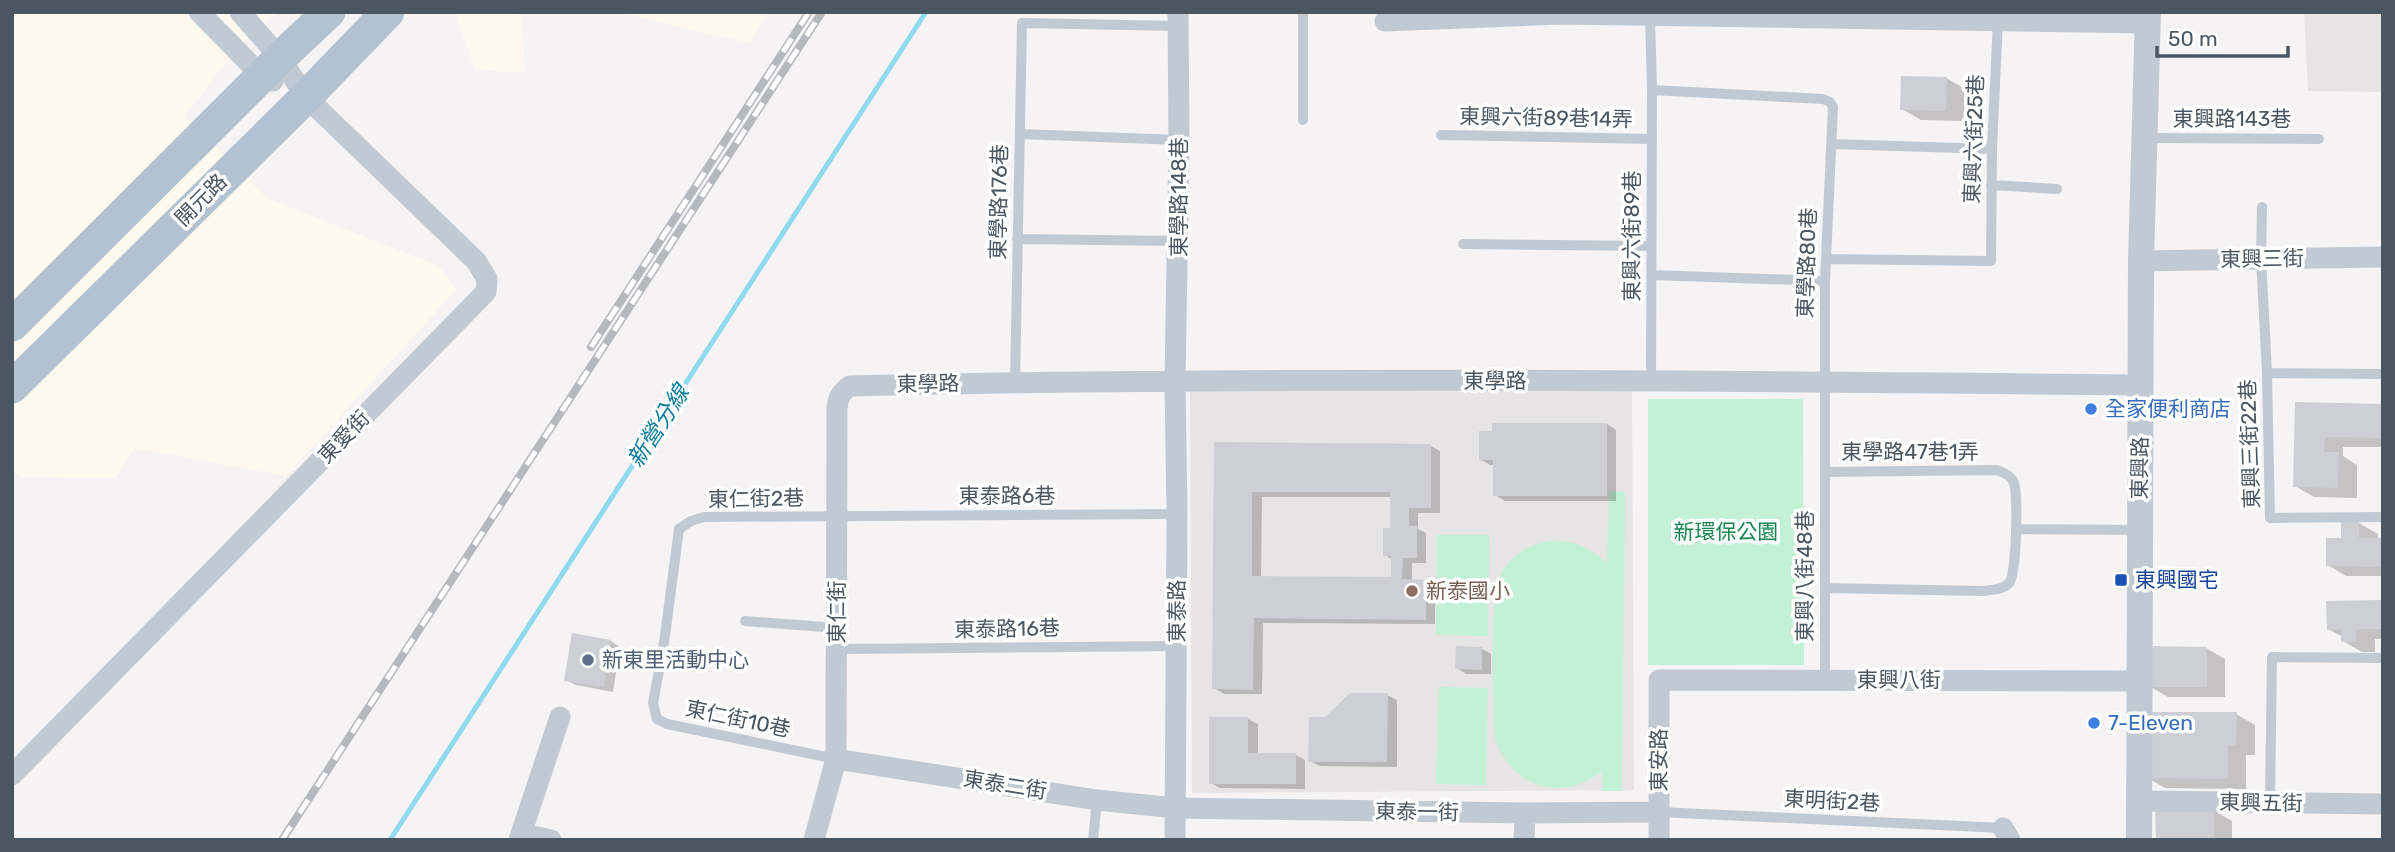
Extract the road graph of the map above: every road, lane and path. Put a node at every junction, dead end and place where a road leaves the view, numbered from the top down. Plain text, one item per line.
1 (199, 12) edge
2 (240, 12) edge
3 (329, 12) edge
4 (1303, 12) edge
5 (1507, 14) edge
6 (1650, 15) junction
7 (386, 16) edge
8 (2148, 17) edge
9 (1178, 19) edge
10 (1998, 19) junction
11 (1385, 21) dead end
12 (271, 67) junction
13 (1652, 90) junction
14 (306, 97) junction
15 (1303, 120) dead end
16 (1020, 134) junction
17 (1441, 135) dead end
18 (2145, 138) junction
19 (1651, 139) junction
20 (2319, 139) dead end
21 (1180, 140) junction
22 (1832, 144) junction
23 (1992, 149) junction
24 (1991, 186) junction
25 (2057, 189) dead end
26 (2262, 207) dead end
27 (1017, 239) junction
28 (1179, 241) junction
29 (1463, 244) dead end
30 (1651, 246) junction
31 (2383, 257) edge
32 (2261, 258) junction
33 (1826, 259) junction
34 (2141, 261) junction
35 (1652, 275) junction
36 (1825, 281) junction
37 (12, 325) edge
38 (2267, 373) junction
39 (2383, 374) edge
40 (1651, 381) junction
41 (1015, 382) junction
42 (1175, 382) junction
43 (1824, 382) junction
44 (2141, 385) junction
45 (850, 386) joint
46 (12, 387) edge
47 (1825, 472) junction
48 (1177, 514) junction
49 (837, 516) junction
50 (2383, 517) edge
51 (680, 529) joint
52 (2016, 529) junction
53 (2139, 530) junction
54 (1825, 588) junction
55 (745, 621) dead end
56 (837, 628) junction
57 (1177, 646) junction
58 (837, 649) junction
59 (2383, 657) edge
60 (1659, 680) joint
61 (1825, 680) junction
62 (2139, 681) junction
63 (560, 717) dead end
64 (836, 759) junction
65 (12, 775) edge
66 (1097, 800) junction
67 (2139, 801) junction
68 (2270, 802) junction
69 (2383, 804) edge
70 (1175, 808) junction
71 (1659, 812) junction
72 (1525, 813) junction
73 (2006, 834) edge
74 (520, 839) edge
75 (551, 840) edge
76 (814, 840) edge
77 (1093, 840) edge
78 (1175, 840) edge
79 (1524, 840) edge
80 (1659, 840) edge
81 (2139, 840) edge

1 - 12 street
2 - 12 street
3 - 12 main road
4 - 15 lane
5 - 6 street
5 - 11 street
6 - 10 street
6 - 13 lane, 東興六街89巷
7 - 14 main road, 開元路
8 - 10 street
8 - 18 street, 東興路
9 - 16 lane, 東學路176巷
9 - 21 street, 東學路148巷
10 - 23 lane, 東興六街25巷
12 - 14 street
12 - 37 main road
13 - 19 lane, 東興六街89巷
13 - 22 lane
14 - 46 main road, 開元路
14 - 65 street, 東愛街
16 - 21 lane
16 - 27 lane, 東學路176巷
17 - 19 lane, 東興六街89巷14弄
18 - 20 lane, 東興路143巷
18 - 34 street, 東興路
19 - 30 lane, 東興六街89巷
21 - 28 street, 東學路148巷
22 - 23 lane
22 - 33 lane, 東學路80巷
23 - 24 lane, 東興六街25巷
24 - 25 lane
24 - 33 lane, 東興六街25巷
26 - 32 lane, 東興三街22巷
27 - 28 lane
27 - 41 lane, 東學路176巷
28 - 42 street, 東學路148巷
29 - 30 lane
30 - 35 lane, 東興六街89巷
31 - 32 street, 東興三街
32 - 34 street, 東興三街
32 - 38 lane, 東興三街22巷
33 - 36 lane, 東學路80巷
34 - 44 street, 東興路
35 - 36 lane
35 - 40 lane, 東興六街89巷
36 - 43 lane, 東學路80巷
38 - 39 lane
38 - 50 lane, 東興三街22巷
40 - 42 street, 東學路
40 - 43 street, 東學路
41 - 42 street, 東學路
41 - 45 street, 東學路
42 - 48 street, 東泰路
43 - 44 street, 東學路
43 - 47 lane, 東學路80巷
44 - 53 street, 東興路
45 - 49 street, 東仁街
47 - 52 lane, 東學路47巷1弄
47 - 54 lane, 東興八街48巷
48 - 49 lane, 東泰路6巷
48 - 57 street, 東泰路
49 - 51 lane, 東仁街2巷
49 - 56 street, 東仁街
51 - 64 lane, 東仁街10巷
52 - 53 lane
52 - 54 lane
53 - 62 street, 東興路
54 - 61 lane, 東興八街48巷
55 - 56 lane
56 - 58 street, 東仁街
57 - 58 lane, 東泰路16巷
57 - 70 street, 東泰路
58 - 64 street, 東仁街
59 - 68 lane
60 - 61 street, 東興八街
60 - 71 street, 東安路
61 - 62 street, 東興八街
62 - 67 street, 東興路
63 - 74 street
64 - 66 street, 東泰二街
64 - 76 street, 東仁街
66 - 70 street, 東泰二街
66 - 77 lane
67 - 68 street, 東興五街
67 - 81 street, 東興路
68 - 69 street, 東興五街
70 - 72 street, 東泰一街
70 - 78 street, 東泰路
71 - 72 street, 東泰一街
71 - 73 lane, 東明街2巷
71 - 80 street, 東安路
72 - 79 street
74 - 75 street

